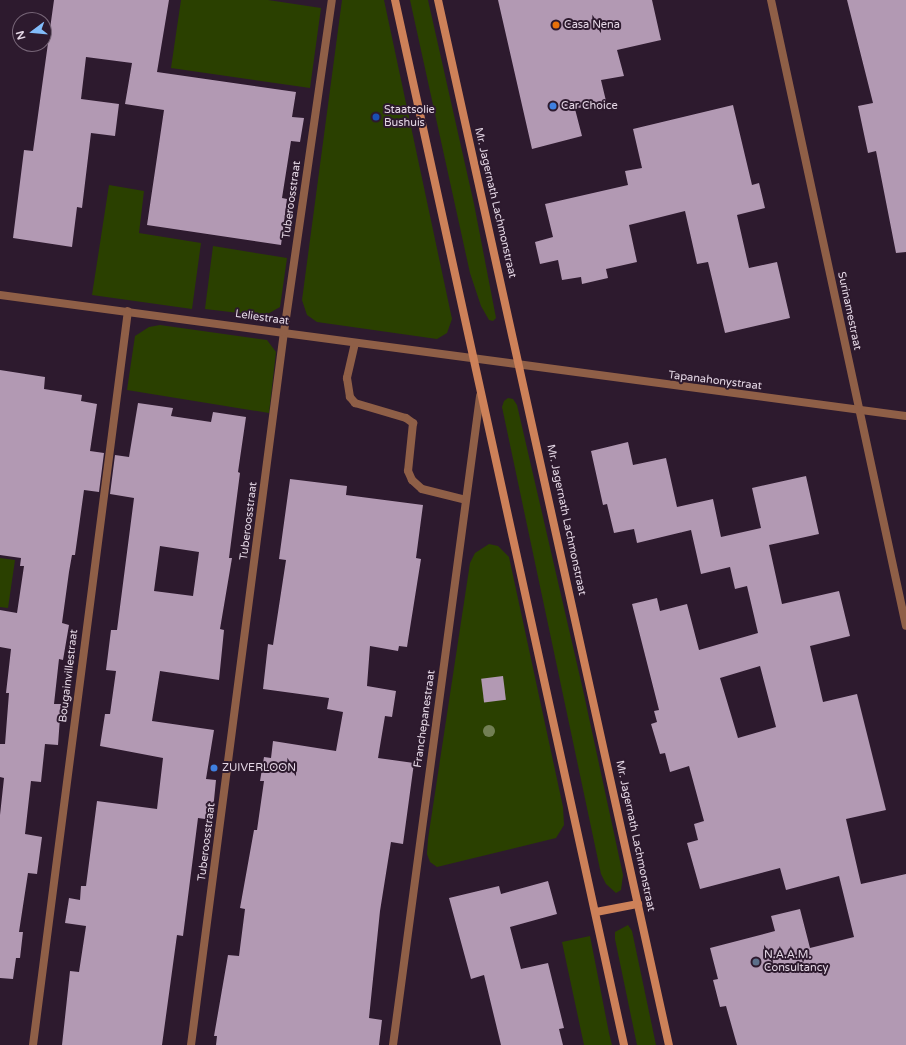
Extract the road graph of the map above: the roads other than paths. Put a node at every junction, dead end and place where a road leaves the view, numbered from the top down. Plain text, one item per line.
1 (332, 0) edge
2 (395, 0) edge
3 (438, 0) edge
4 (771, 0) edge
5 (0, 295) edge
6 (128, 311) junction
7 (284, 332) junction
8 (355, 342) junction
9 (474, 359) junction
10 (521, 367) junction
11 (480, 396) junction
12 (860, 410) junction
13 (906, 416) edge
14 (466, 500) junction
15 (906, 626) edge
16 (638, 904) junction
17 (596, 912) junction
18 (33, 1045) edge
19 (191, 1045) edge
20 (392, 1045) edge
21 (624, 1045) edge
22 (669, 1045) edge

1 - 7 street, Tuberoosstraat
2 - 9 main road
3 - 10 main road, Mr. Jagernath Lachmonstraat
4 - 12 street, Surinamestraat
5 - 6 street, Leliestraat
6 - 7 street, Leliestraat
6 - 18 street, Bougainvillestraat
7 - 8 street, Leliestraat
7 - 19 street, Tuberoosstraat
8 - 9 street, Leliestraat
8 - 14 street
9 - 10 street, Leliestraat
9 - 11 main road
10 - 12 street, Tapanahonystraat
10 - 16 main road, Mr. Jagernath Lachmonstraat
11 - 14 street, Franchepanestraat
11 - 17 main road
12 - 13 street, Tapanahonystraat
12 - 15 street, Surinamestraat
14 - 20 street, Franchepanestraat
16 - 17 main road
16 - 22 main road, Mr. Jagernath Lachmonstraat
17 - 21 main road

